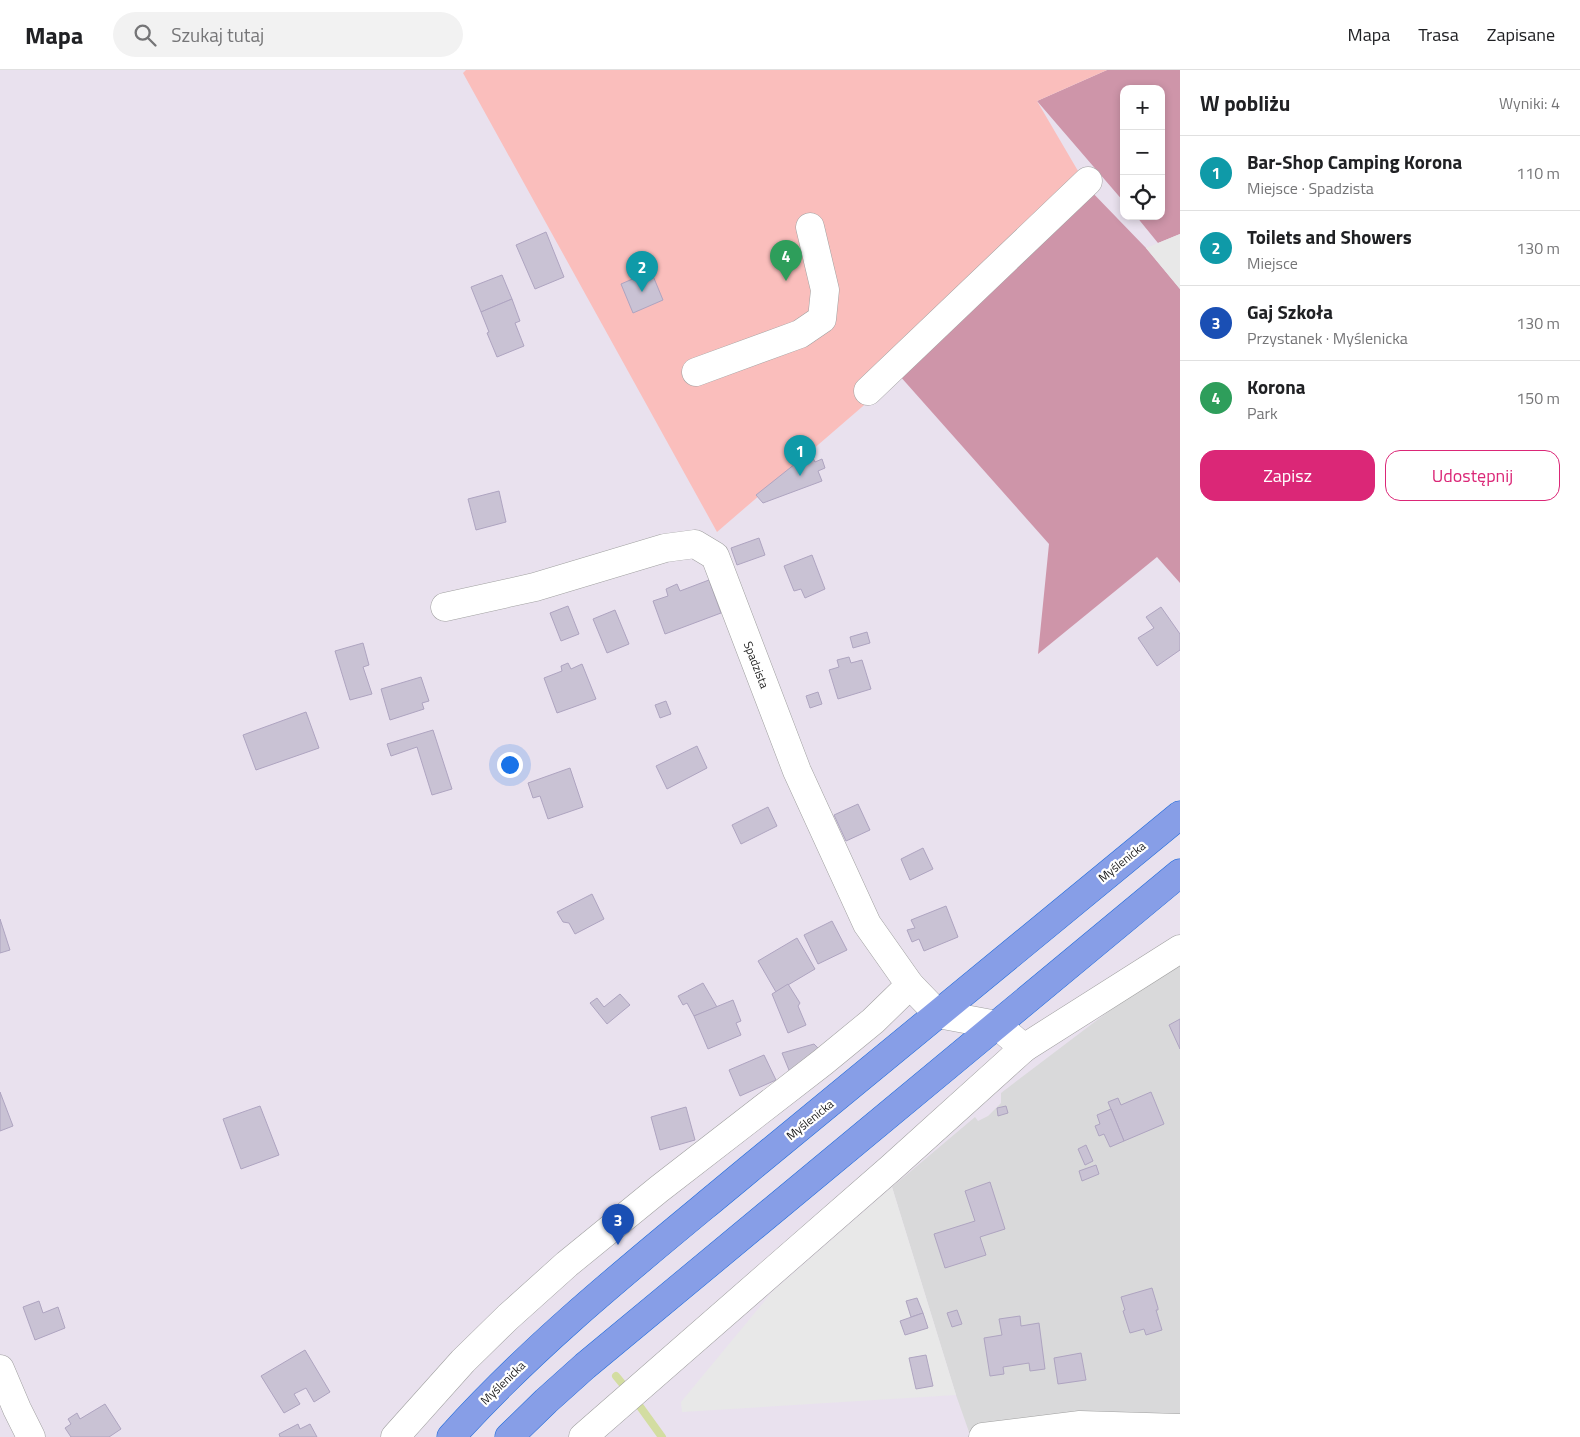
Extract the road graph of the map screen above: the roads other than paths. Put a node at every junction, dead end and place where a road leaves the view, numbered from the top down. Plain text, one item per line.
1 (1088, 181) dead end
2 (810, 228) dead end
3 (696, 372) dead end
4 (868, 391) dead end
5 (446, 607) dead end
6 (1180, 815) edge
7 (1180, 873) edge
8 (1180, 949) edge
9 (910, 985) junction
10 (938, 1014) junction
11 (997, 1025) junction
12 (1024, 1048) junction
13 (0, 1368) edge
14 (1180, 1428) edge
15 (31, 1437) edge
16 (395, 1437) edge
17 (451, 1437) edge
18 (509, 1437) edge
19 (583, 1437) edge
20 (983, 1437) edge

1 - 4 street
2 - 3 street
5 - 9 street, Spadzista
6 - 10 highway, Myślenicka
7 - 11 highway
8 - 12 street
9 - 10 street, Spadzista
9 - 16 street
10 - 11 street
10 - 17 highway, Myślenicka
11 - 12 street
11 - 18 highway
12 - 19 street
13 - 15 street
14 - 20 street

